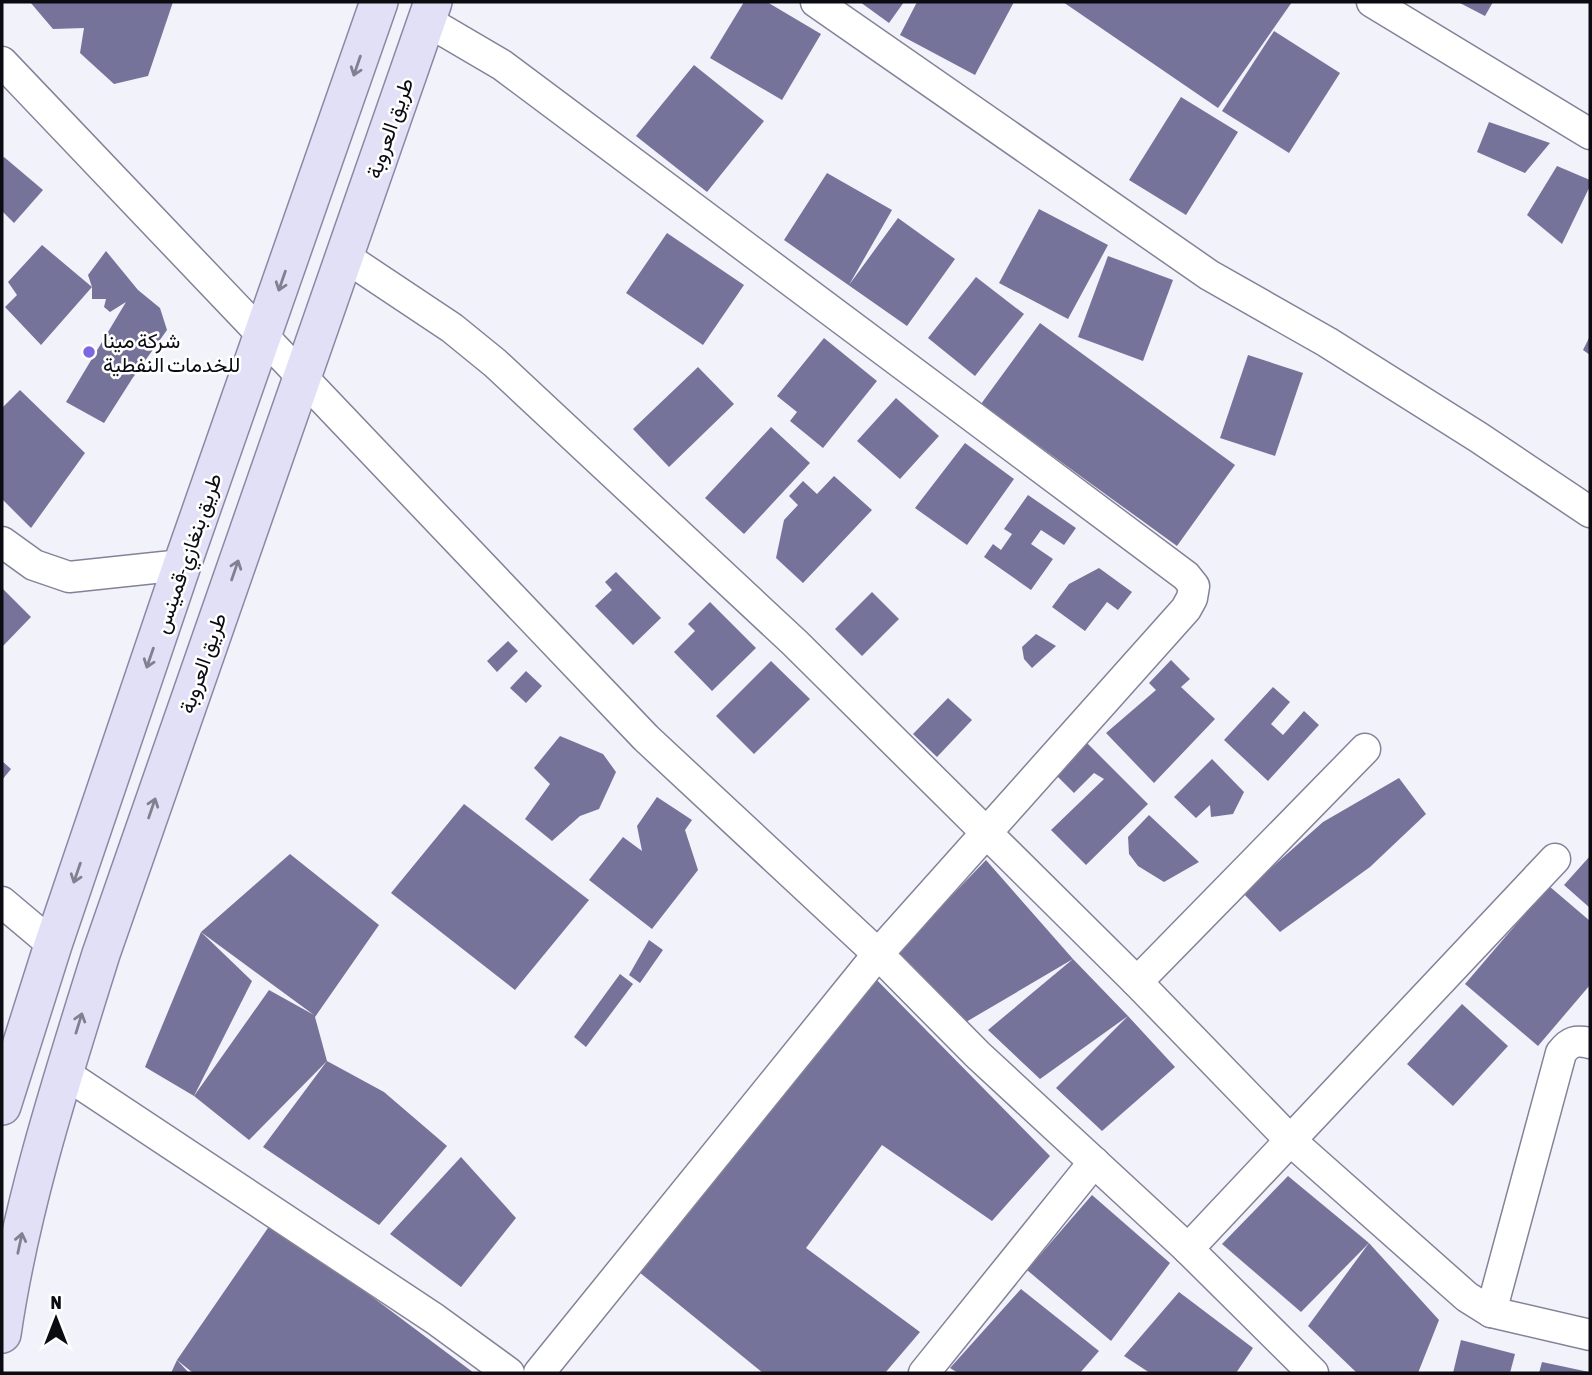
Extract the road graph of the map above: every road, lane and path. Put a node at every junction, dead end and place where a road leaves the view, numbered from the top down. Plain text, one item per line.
1 (379, 2) edge
2 (816, 2) edge
3 (1372, 2) edge
4 (430, 11) edge
5 (2, 62) edge
6 (1590, 134) edge
7 (344, 256) junction
8 (263, 337) junction
9 (302, 378) junction
10 (1590, 512) edge
11 (2, 542) edge
12 (182, 565) junction
13 (1365, 748) dead end
14 (987, 834) junction
15 (1555, 859) dead end
16 (2, 902) edge
17 (53, 945) junction
18 (878, 954) junction
19 (1137, 982) junction
20 (1590, 1043) edge
21 (64, 1073) junction
22 (3, 1093) edge
23 (1291, 1141) junction
24 (1094, 1162) junction
25 (1188, 1249) junction
26 (1490, 1312) junction
27 (2, 1334) edge
28 (1590, 1335) edge
29 (1309, 1372) edge
30 (509, 1373) edge
31 (539, 1373) edge
32 (924, 1373) edge

1 -> 8 main road, طريق بنغازي-قمينس
2 - 10 street
3 - 6 street
4 - 7 main road, طريق العروبة
4 - 14 street
5 - 8 street
7 - 9 main road, طريق العروبة
7 - 14 street
8 - 9 street
8 - 12 main road, طريق بنغازي-قمينس
9 - 18 street
21 -> 9 main road, طريق العروبة
11 - 12 street
12 -> 17 main road, طريق بنغازي-قمينس
13 - 19 street
14 - 18 street
14 - 19 street
15 - 23 street
16 - 17 street
17 - 22 main road, طريق بنغازي-قمينس
18 - 24 street
18 - 31 street
19 - 23 street
20 - 26 street
27 -> 21 main road, طريق العروبة
21 - 30 street
23 - 25 street
23 - 26 street
24 - 25 street
24 - 32 street
25 - 29 street
26 - 28 street

